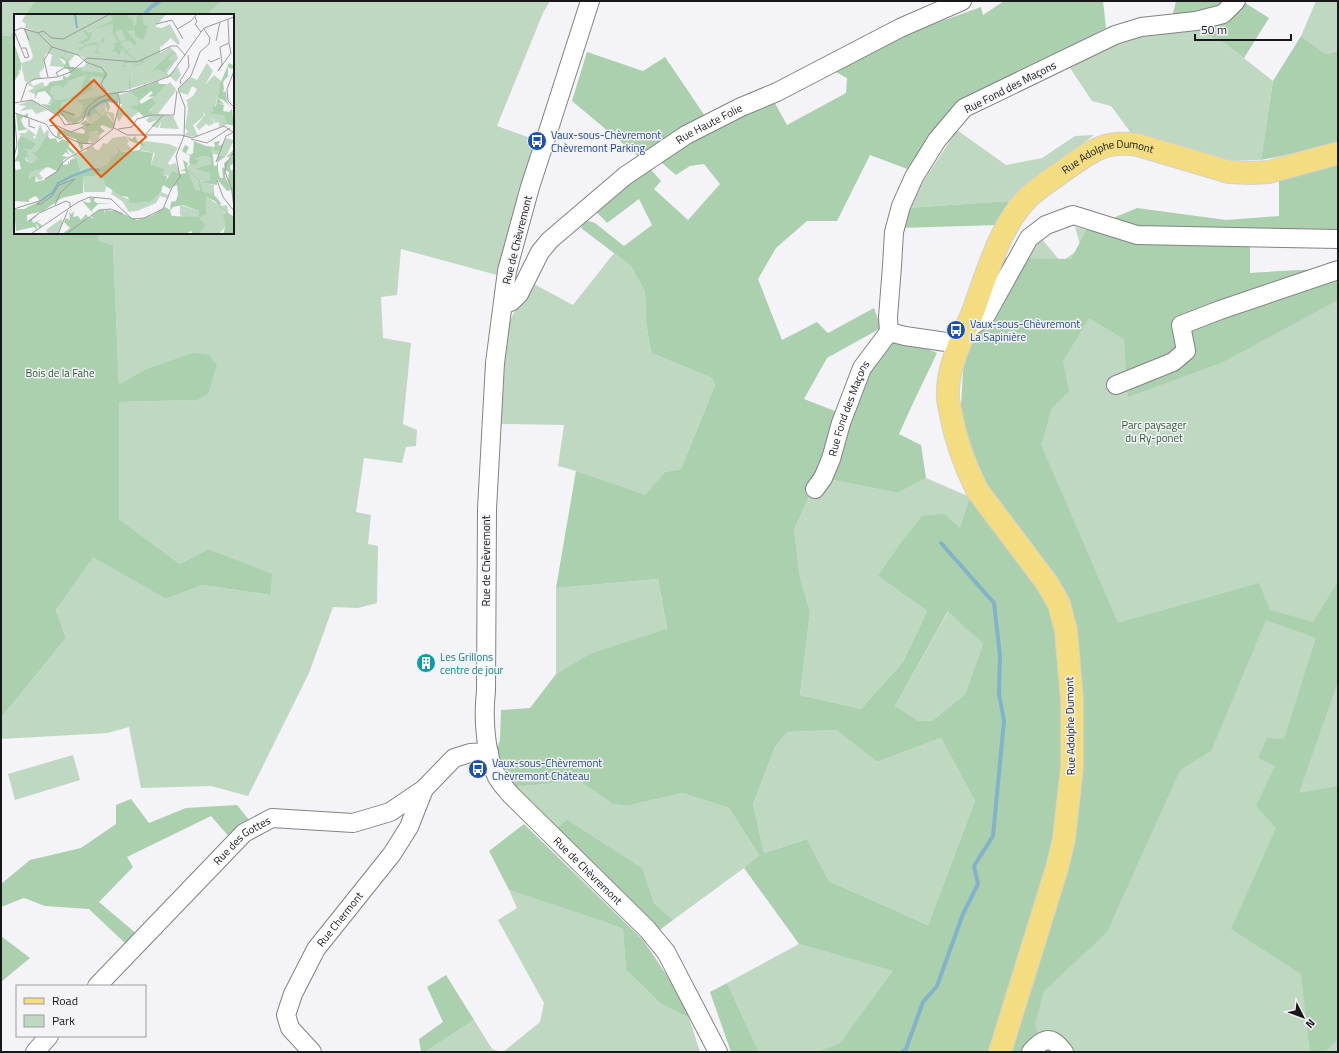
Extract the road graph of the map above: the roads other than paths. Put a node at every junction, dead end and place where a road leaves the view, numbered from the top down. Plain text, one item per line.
1 (590, 1) edge
2 (962, 1) edge
3 (1236, 1) edge
4 (1338, 153) edge
5 (1338, 239) edge
6 (1338, 270) edge
7 (502, 305) junction
8 (889, 332) junction
9 (963, 337) junction
10 (1116, 386) dead end
11 (815, 489) dead end
12 (489, 752) junction
13 (424, 789) junction
14 (99, 985) edge
15 (312, 1052) edge
16 (718, 1052) edge
17 (1000, 1052) edge
18 (1031, 1052) edge
19 (1064, 1052) edge

1 - 7 street, Rue de Chèvremont
2 - 7 street, Rue Haute Folie
3 - 8 street, Rue Fond des Maçons
4 - 9 main road, Rue Adolphe Dumont
5 - 9 street
6 - 10 street
7 - 12 street, Rue de Chèvremont
8 - 9 street
8 - 11 street, Rue Fond des Maçons
9 - 17 main road, Rue Adolphe Dumont
12 - 13 street, Rue des Gottes
12 - 16 street, Rue de Chèvremont
13 - 14 street, Rue des Gottes
13 - 15 street, Rue Chermont
18 - 19 street

